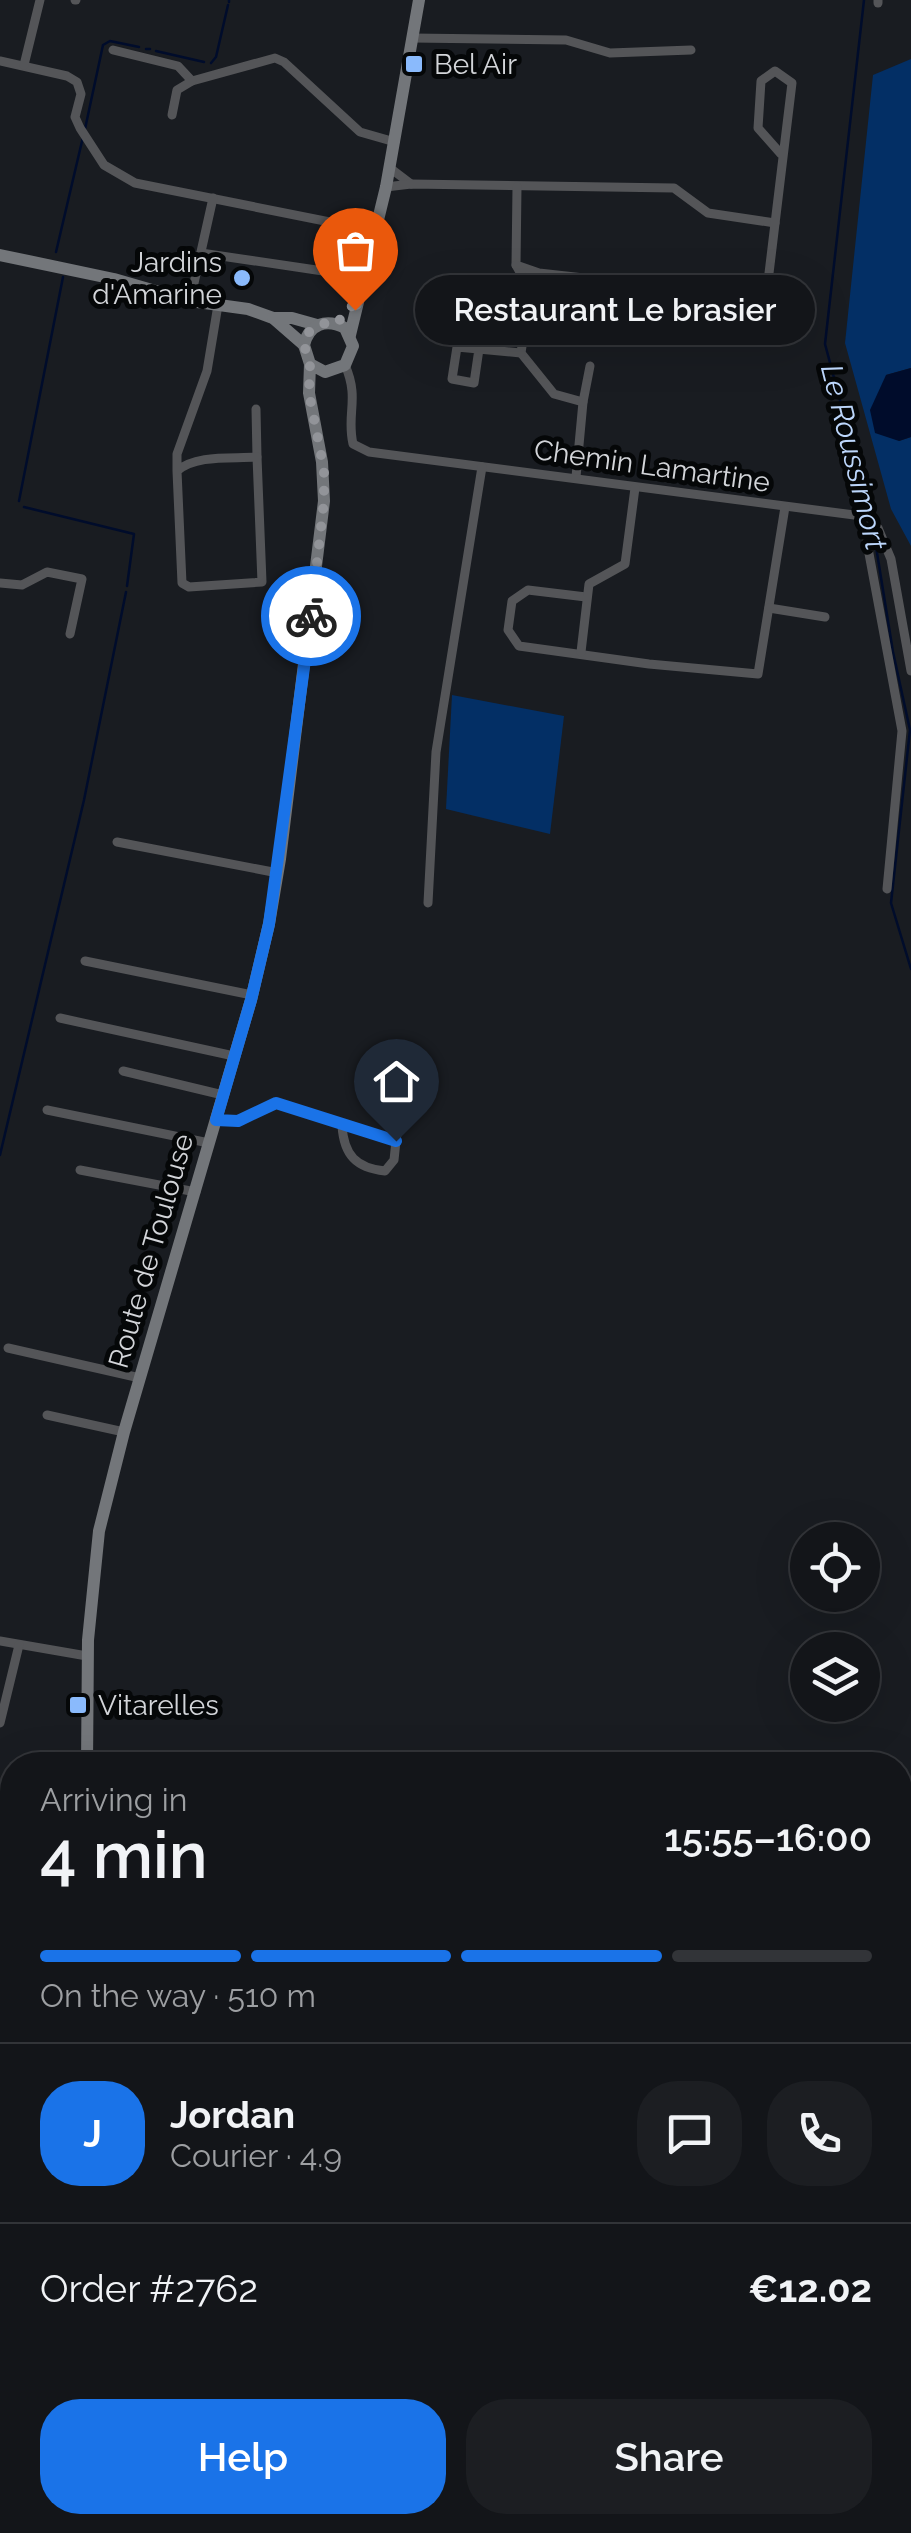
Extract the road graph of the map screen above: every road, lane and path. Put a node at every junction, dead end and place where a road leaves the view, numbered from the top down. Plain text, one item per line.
1 (40, 0) edge
2 (419, 0) edge
3 (412, 38) junction
4 (112, 50) dead end
5 (690, 50) dead end
6 (0, 61) edge
7 (24, 66) junction
8 (192, 80) junction
9 (172, 115) dead end
10 (395, 142) junction
11 (782, 154) junction
12 (390, 168) junction
13 (412, 184) junction
14 (517, 187) junction
15 (386, 188) junction
16 (213, 198) junction
17 (775, 223) junction
18 (376, 231) junction
19 (201, 253) junction
20 (0, 255) edge
21 (516, 265) junction
22 (323, 271) dead end
23 (359, 298) junction
24 (766, 298) junction
25 (190, 301) junction
26 (792, 301) dead end
27 (218, 305) junction
28 (273, 318) junction
29 (336, 324) junction
30 (317, 325) junction
31 (350, 334) junction
32 (304, 345) junction
33 (479, 349) junction
34 (521, 353) junction
35 (310, 364) junction
36 (345, 366) junction
37 (590, 366) dead end
38 (325, 372) junction
39 (312, 398) junction
40 (583, 402) junction
41 (256, 409) dead end
42 (181, 443) junction
43 (257, 457) junction
44 (196, 461) junction
45 (482, 466) junction
46 (177, 470) junction
47 (576, 478) junction
48 (635, 488) junction
49 (785, 507) junction
50 (862, 516) junction
51 (0, 583) edge
52 (586, 598) junction
53 (769, 608) junction
54 (825, 617) dead end
55 (70, 634) dead end
56 (581, 652) junction
57 (911, 671) edge
58 (117, 842) dead end
59 (278, 873) junction
60 (887, 889) dead end
61 (428, 903) dead end
62 (85, 961) dead end
63 (252, 995) junction
64 (60, 1018) dead end
65 (381, 1050) dead end
66 (234, 1056) junction
67 (123, 1071) dead end
68 (223, 1095) junction
69 (47, 1110) dead end
70 (216, 1120) junction
71 (342, 1126) junction
72 (396, 1141) junction
73 (209, 1143) junction
74 (80, 1170) dead end
75 (196, 1192) junction
76 (8, 1348) dead end
77 (140, 1378) junction
78 (47, 1414) dead end
79 (124, 1432) junction
80 (0, 1641) edge
81 (18, 1644) junction
82 (88, 1656) junction
83 (0, 1724) edge
84 (87, 1752) edge

1 - 7 street
2 - 3 main road
3 - 5 street
3 - 10 main road
4 - 8 street
6 - 7 street
7 - 16 street
8 - 9 street
8 - 10 street
10 - 12 main road
11 - 11 street
11 - 17 street
12 - 13 street
12 - 15 main road
13 - 14 street
13 - 15 street
14 - 17 street
14 - 21 street
15 - 18 main road
16 - 18 street
16 - 19 street
17 - 24 street
18 - 23 main road
19 - 22 street
19 - 25 street
20 - 25 main road
21 - 24 street
21 - 34 street
23 - 29 main road
23 - 31 main road
24 - 26 street
25 - 27 main road
27 - 28 main road
27 - 42 street
28 - 30 main road
28 - 32 main road
29 - 30 main road
29 - 31 main road
30 - 32 main road
31 - 36 main road
32 - 35 main road
33 - 33 street
33 - 34 street
34 - 40 street
35 - 38 main road
35 - 39 main road, Route de Toulouse
36 - 38 main road
36 - 45 street, Chemin Lamartine
37 - 40 street
38 - 39 main road
39 - 59 main road, Route de Toulouse
40 - 47 street
41 - 43 street
42 - 44 street
42 - 46 street
43 - 44 street
43 - 46 street
44 - 46 street
45 - 47 street, Chemin Lamartine
45 - 61 street
47 - 48 street, Chemin Lamartine
48 - 49 street, Chemin Lamartine
48 - 52 street
49 - 50 street, Chemin Lamartine
49 - 53 street
50 - 57 street
50 - 60 street
51 - 55 street
52 - 56 street
52 - 56 street
53 - 54 street
53 - 56 street
58 - 59 street
59 - 63 main road, Route de Toulouse
62 - 63 street
63 - 66 main road, Route de Toulouse
64 - 66 street
65 - 72 street
66 - 68 main road, Route de Toulouse
67 - 68 street
68 - 70 main road, Route de Toulouse
69 - 73 street
70 - 71 street
70 - 73 main road, Route de Toulouse
71 - 72 street
71 - 72 street
73 - 75 main road, Route de Toulouse
74 - 75 street
75 - 77 main road, Route de Toulouse
76 - 77 street
77 - 79 main road, Route de Toulouse
78 - 79 street
79 - 82 main road, Route de Toulouse
80 - 81 street
81 - 82 street
81 - 83 street
82 - 84 main road, Route de Toulouse

